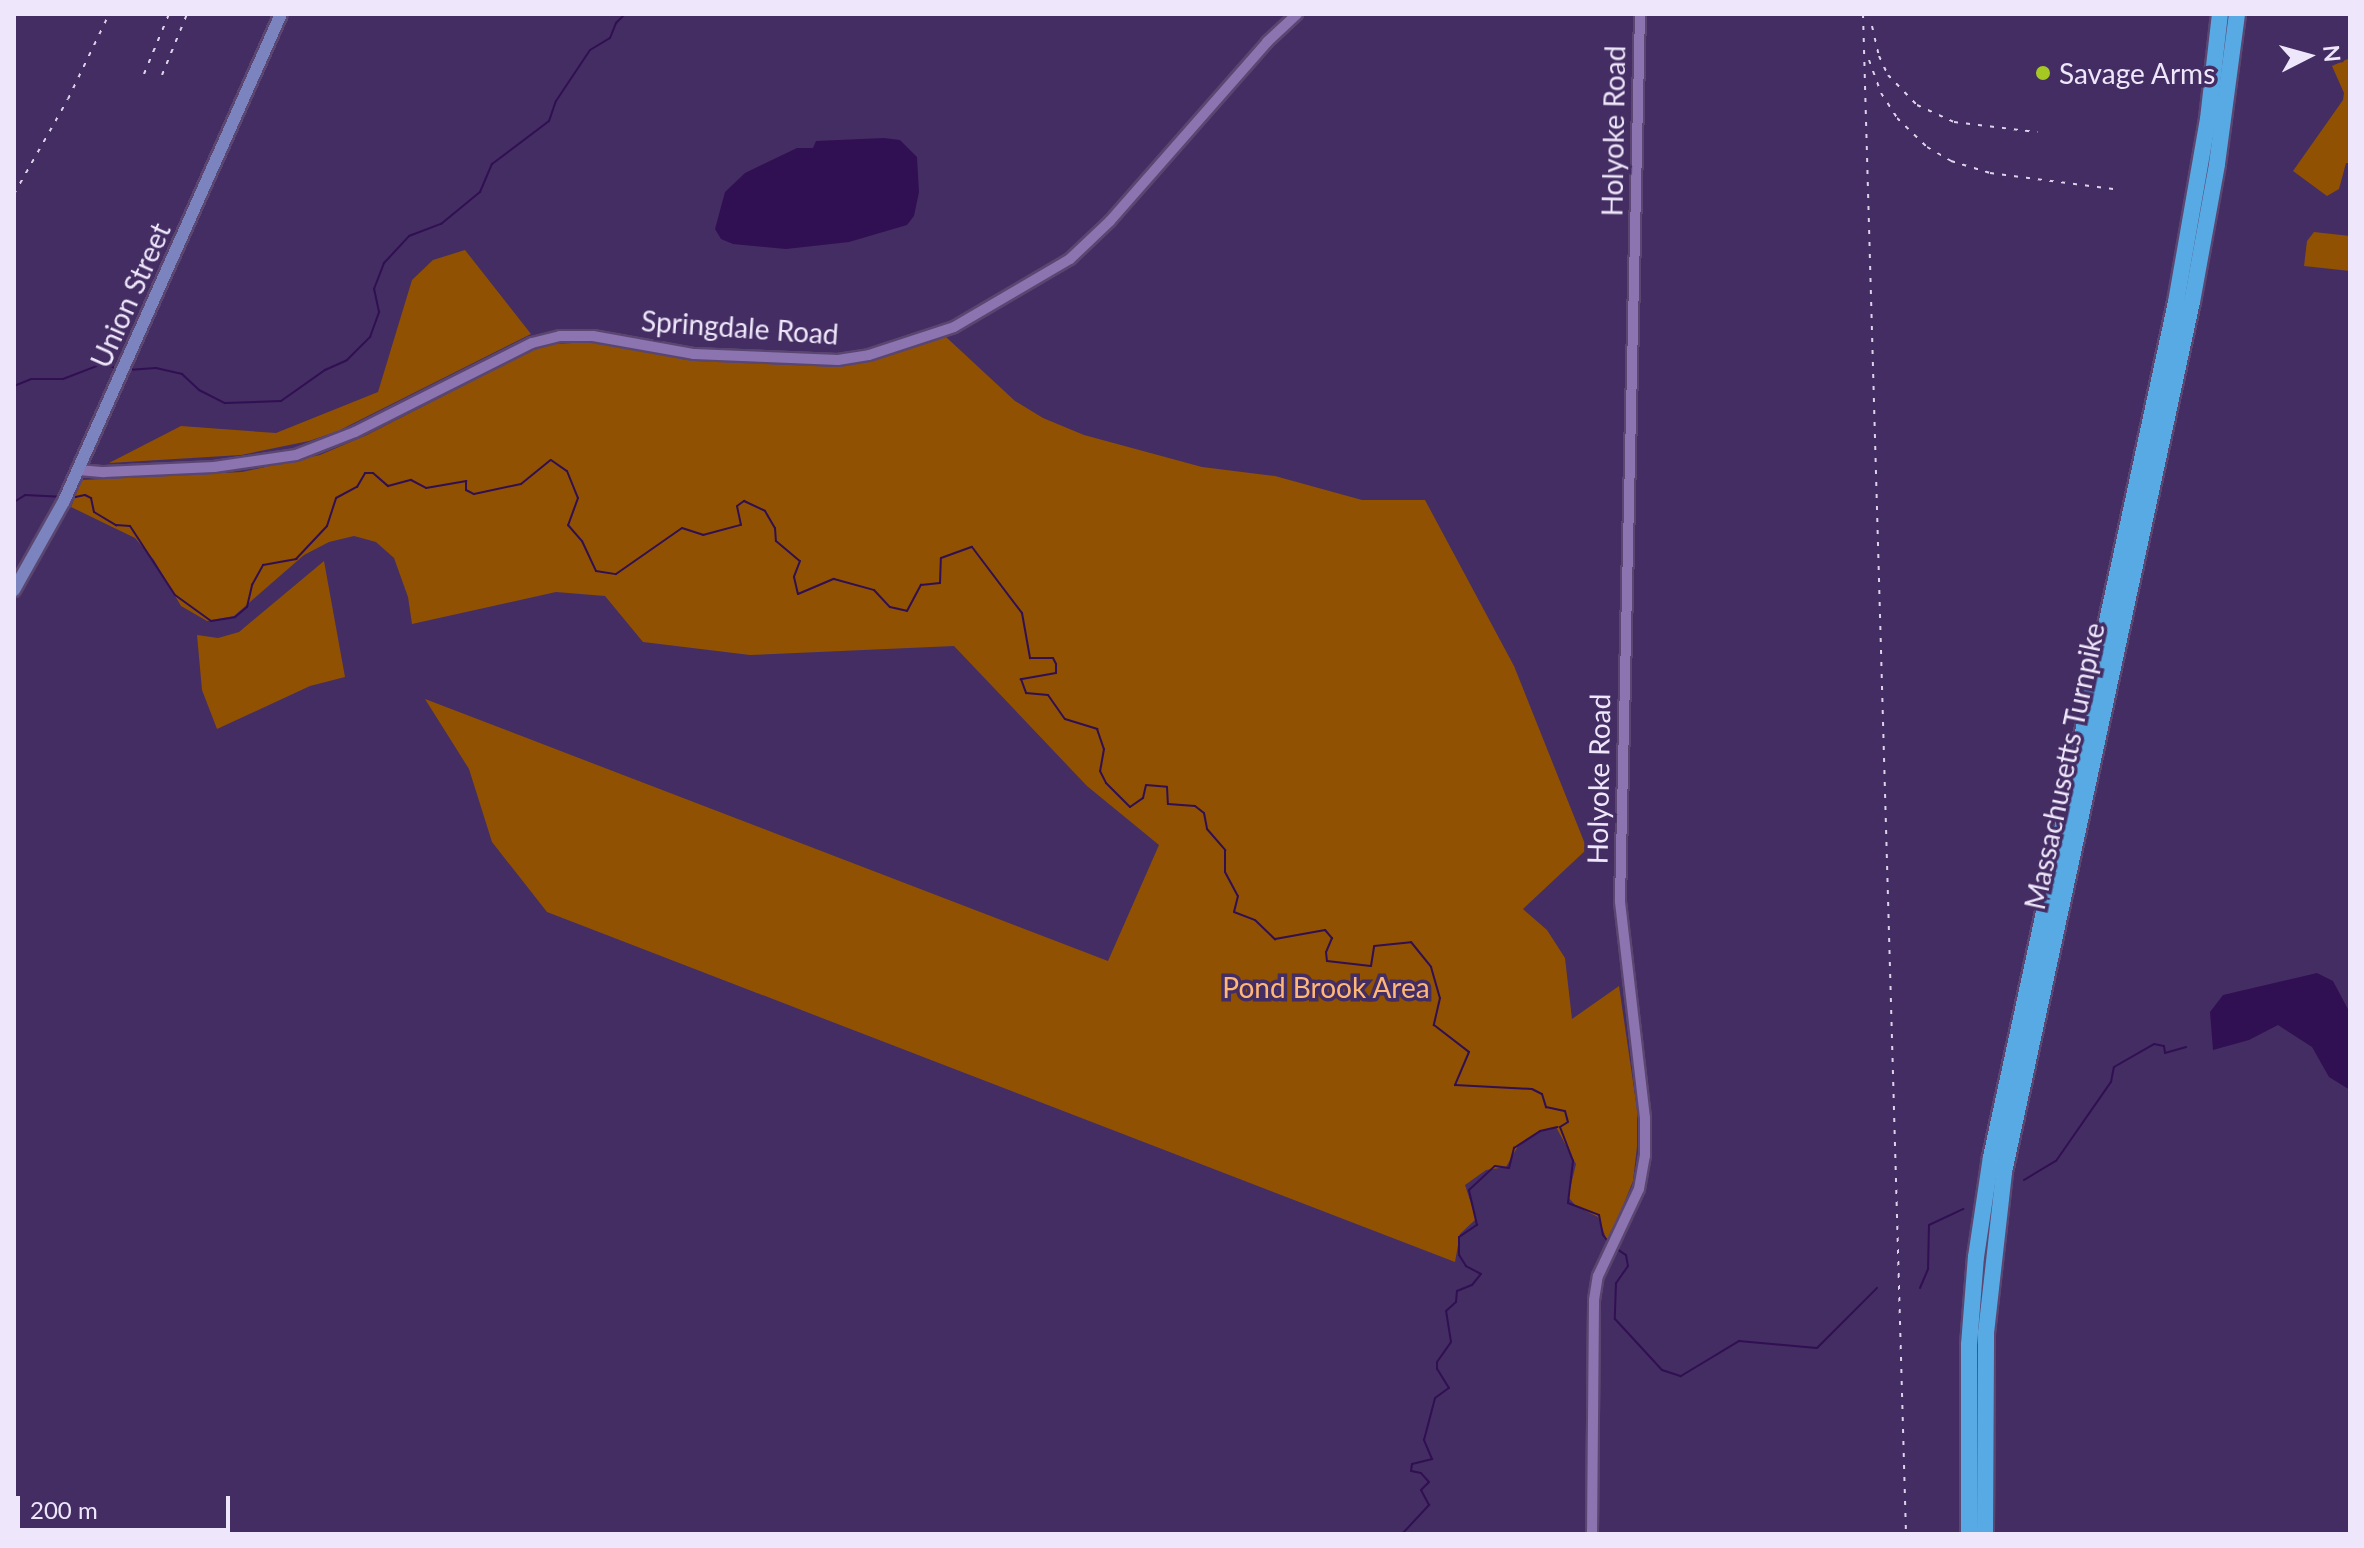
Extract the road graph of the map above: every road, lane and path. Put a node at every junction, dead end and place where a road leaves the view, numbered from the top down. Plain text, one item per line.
1 (281, 14) edge
2 (1297, 14) edge
3 (1640, 14) edge
4 (2220, 14) edge
5 (2237, 14) edge
6 (79, 470) junction
7 (14, 590) edge
8 (1592, 1534) edge
9 (1969, 1534) edge
10 (1985, 1534) edge

1 - 6 main road, Union Street
2 - 6 street, Springdale Road
3 - 8 street, Holyoke Road
4 - 9 highway, Massachusetts Turnpike
5 - 10 highway, Massachusetts Turnpike
6 - 7 main road, Union Street

